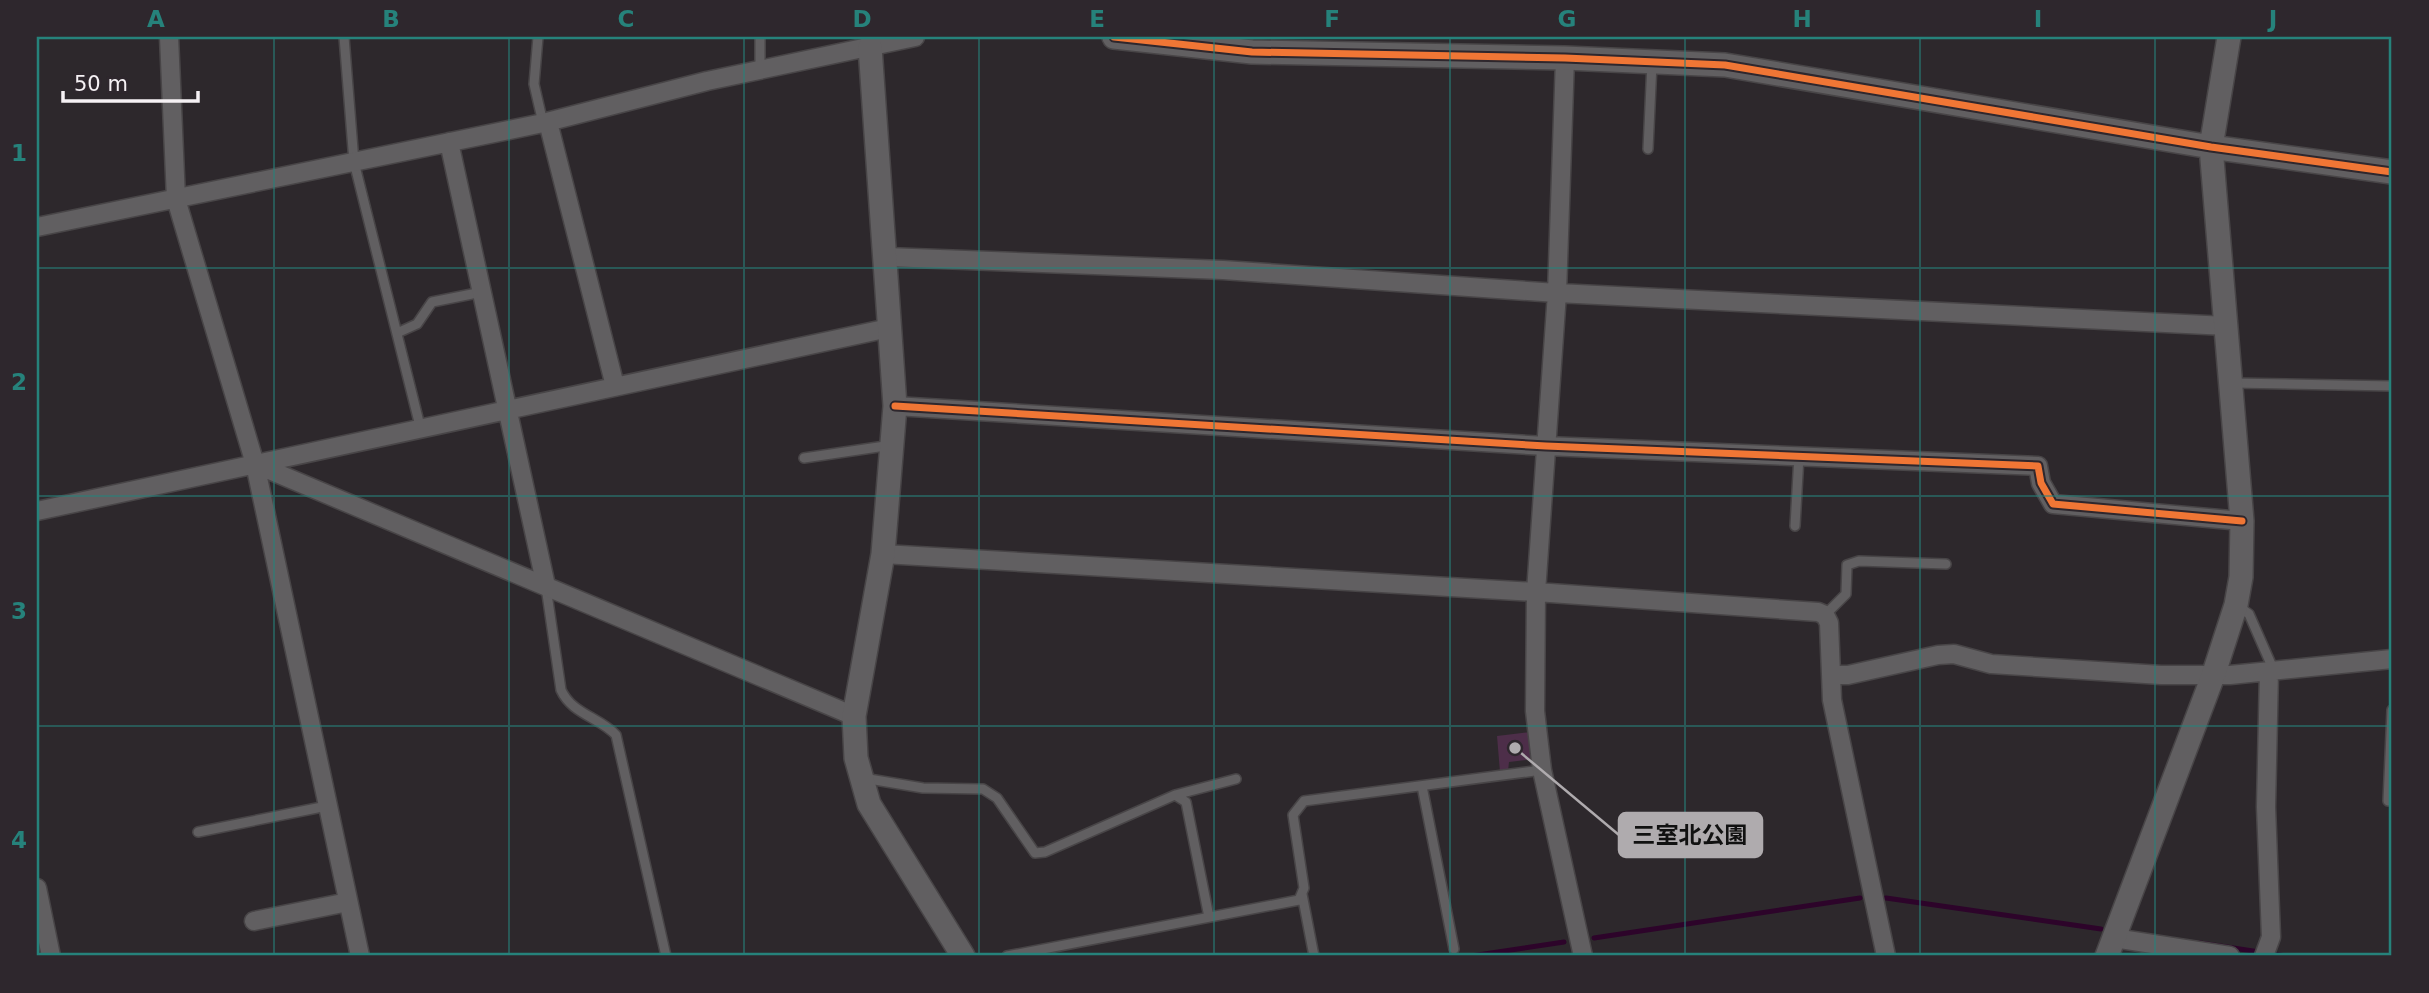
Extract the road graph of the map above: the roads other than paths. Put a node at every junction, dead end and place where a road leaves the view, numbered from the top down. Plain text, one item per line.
1 (169, 37) edge
2 (345, 37) edge
3 (538, 37) edge
4 (760, 37) edge
5 (915, 37) edge
6 (1114, 37) edge
7 (2229, 37) edge
8 (870, 47) junction
9 (1565, 58) junction
10 (1652, 62) junction
11 (760, 69) junction
12 (545, 122) junction
13 (449, 142) junction
14 (2211, 147) junction
15 (1648, 149) dead end
16 (354, 162) junction
17 (2392, 172) edge
18 (176, 199) junction
19 (37, 226) edge
20 (887, 257) junction
21 (482, 292) junction
22 (1557, 293) junction
23 (2227, 326) junction
24 (890, 328) junction
25 (397, 333) junction
26 (2231, 383) junction
27 (615, 386) junction
28 (2392, 386) edge
29 (895, 406) junction
30 (508, 408) junction
31 (420, 426) junction
32 (892, 444) junction
33 (1546, 446) junction
34 (1799, 456) junction
35 (804, 458) dead end
36 (255, 464) junction
37 (37, 511) edge
38 (2242, 521) junction
39 (1795, 526) dead end
40 (883, 554) junction
41 (1946, 564) dead end
42 (546, 586) junction
43 (1536, 592) junction
44 (2236, 605) junction
45 (1825, 615) junction
46 (2392, 659) edge
47 (2271, 671) junction
48 (1831, 675) junction
49 (2213, 676) junction
50 (2392, 710) edge
51 (854, 716) junction
52 (1542, 770) junction
53 (862, 777) junction
54 (1236, 779) dead end
55 (1422, 786) junction
56 (1175, 795) junction
57 (2388, 801) dead end
58 (327, 806) junction
59 (198, 832) dead end
60 (37, 888) edge
61 (1302, 894) junction
62 (348, 902) junction
63 (1209, 918) junction
64 (254, 921) dead end
65 (2111, 947) edge
66 (1454, 949) dead end
67 (51, 956) edge
68 (359, 956) edge
69 (666, 956) edge
70 (963, 956) edge
71 (1007, 956) edge
72 (1314, 956) edge
73 (1583, 956) edge
74 (1886, 956) edge
75 (2230, 956) edge
76 (2264, 956) edge

1 - 18 street
2 - 16 lane
3 - 12 lane
4 - 11 lane
5 - 8 street
6 - 9 street
7 - 14 street
8 - 11 street
8 - 20 street
9 - 10 street
9 - 22 street
10 - 14 street
10 - 15 lane
11 - 12 street
12 - 13 street
12 - 27 street
13 - 16 street
13 - 21 street
14 - 17 street
14 - 23 street
16 - 18 street
16 - 25 lane
18 - 19 street
18 - 36 street
20 - 22 street
20 - 24 street
21 - 25 lane
21 - 30 street
22 - 23 street
22 - 33 street
23 - 26 street
24 - 27 street
24 - 29 street
25 - 31 lane
26 - 28 lane
26 - 38 street
27 - 30 street
29 - 32 street
29 - 33 street
30 - 31 street
30 - 42 street
31 - 36 street
32 - 35 lane
32 - 40 street
33 - 34 street
33 - 43 street
34 - 38 street
34 - 39 lane
36 - 37 street
36 - 42 street
36 - 58 street
38 - 44 street
40 - 43 street
40 - 51 street
41 - 45 lane
42 - 51 street
42 - 69 lane
43 - 45 street
43 - 52 street
44 - 47 lane
44 - 49 street
45 - 48 street
46 - 47 street
47 - 49 street
47 - 76 street
48 - 49 street
48 - 74 street
49 - 65 street
50 - 57 lane
51 - 53 street
52 - 55 lane
52 - 73 street
53 - 56 lane
53 - 70 street
54 - 56 lane
55 - 61 lane
55 - 66 lane
56 - 63 lane
58 - 59 lane
58 - 62 street
60 - 67 street
61 - 63 lane
61 - 72 lane
62 - 64 street
62 - 68 street
63 - 71 lane
65 - 75 street

